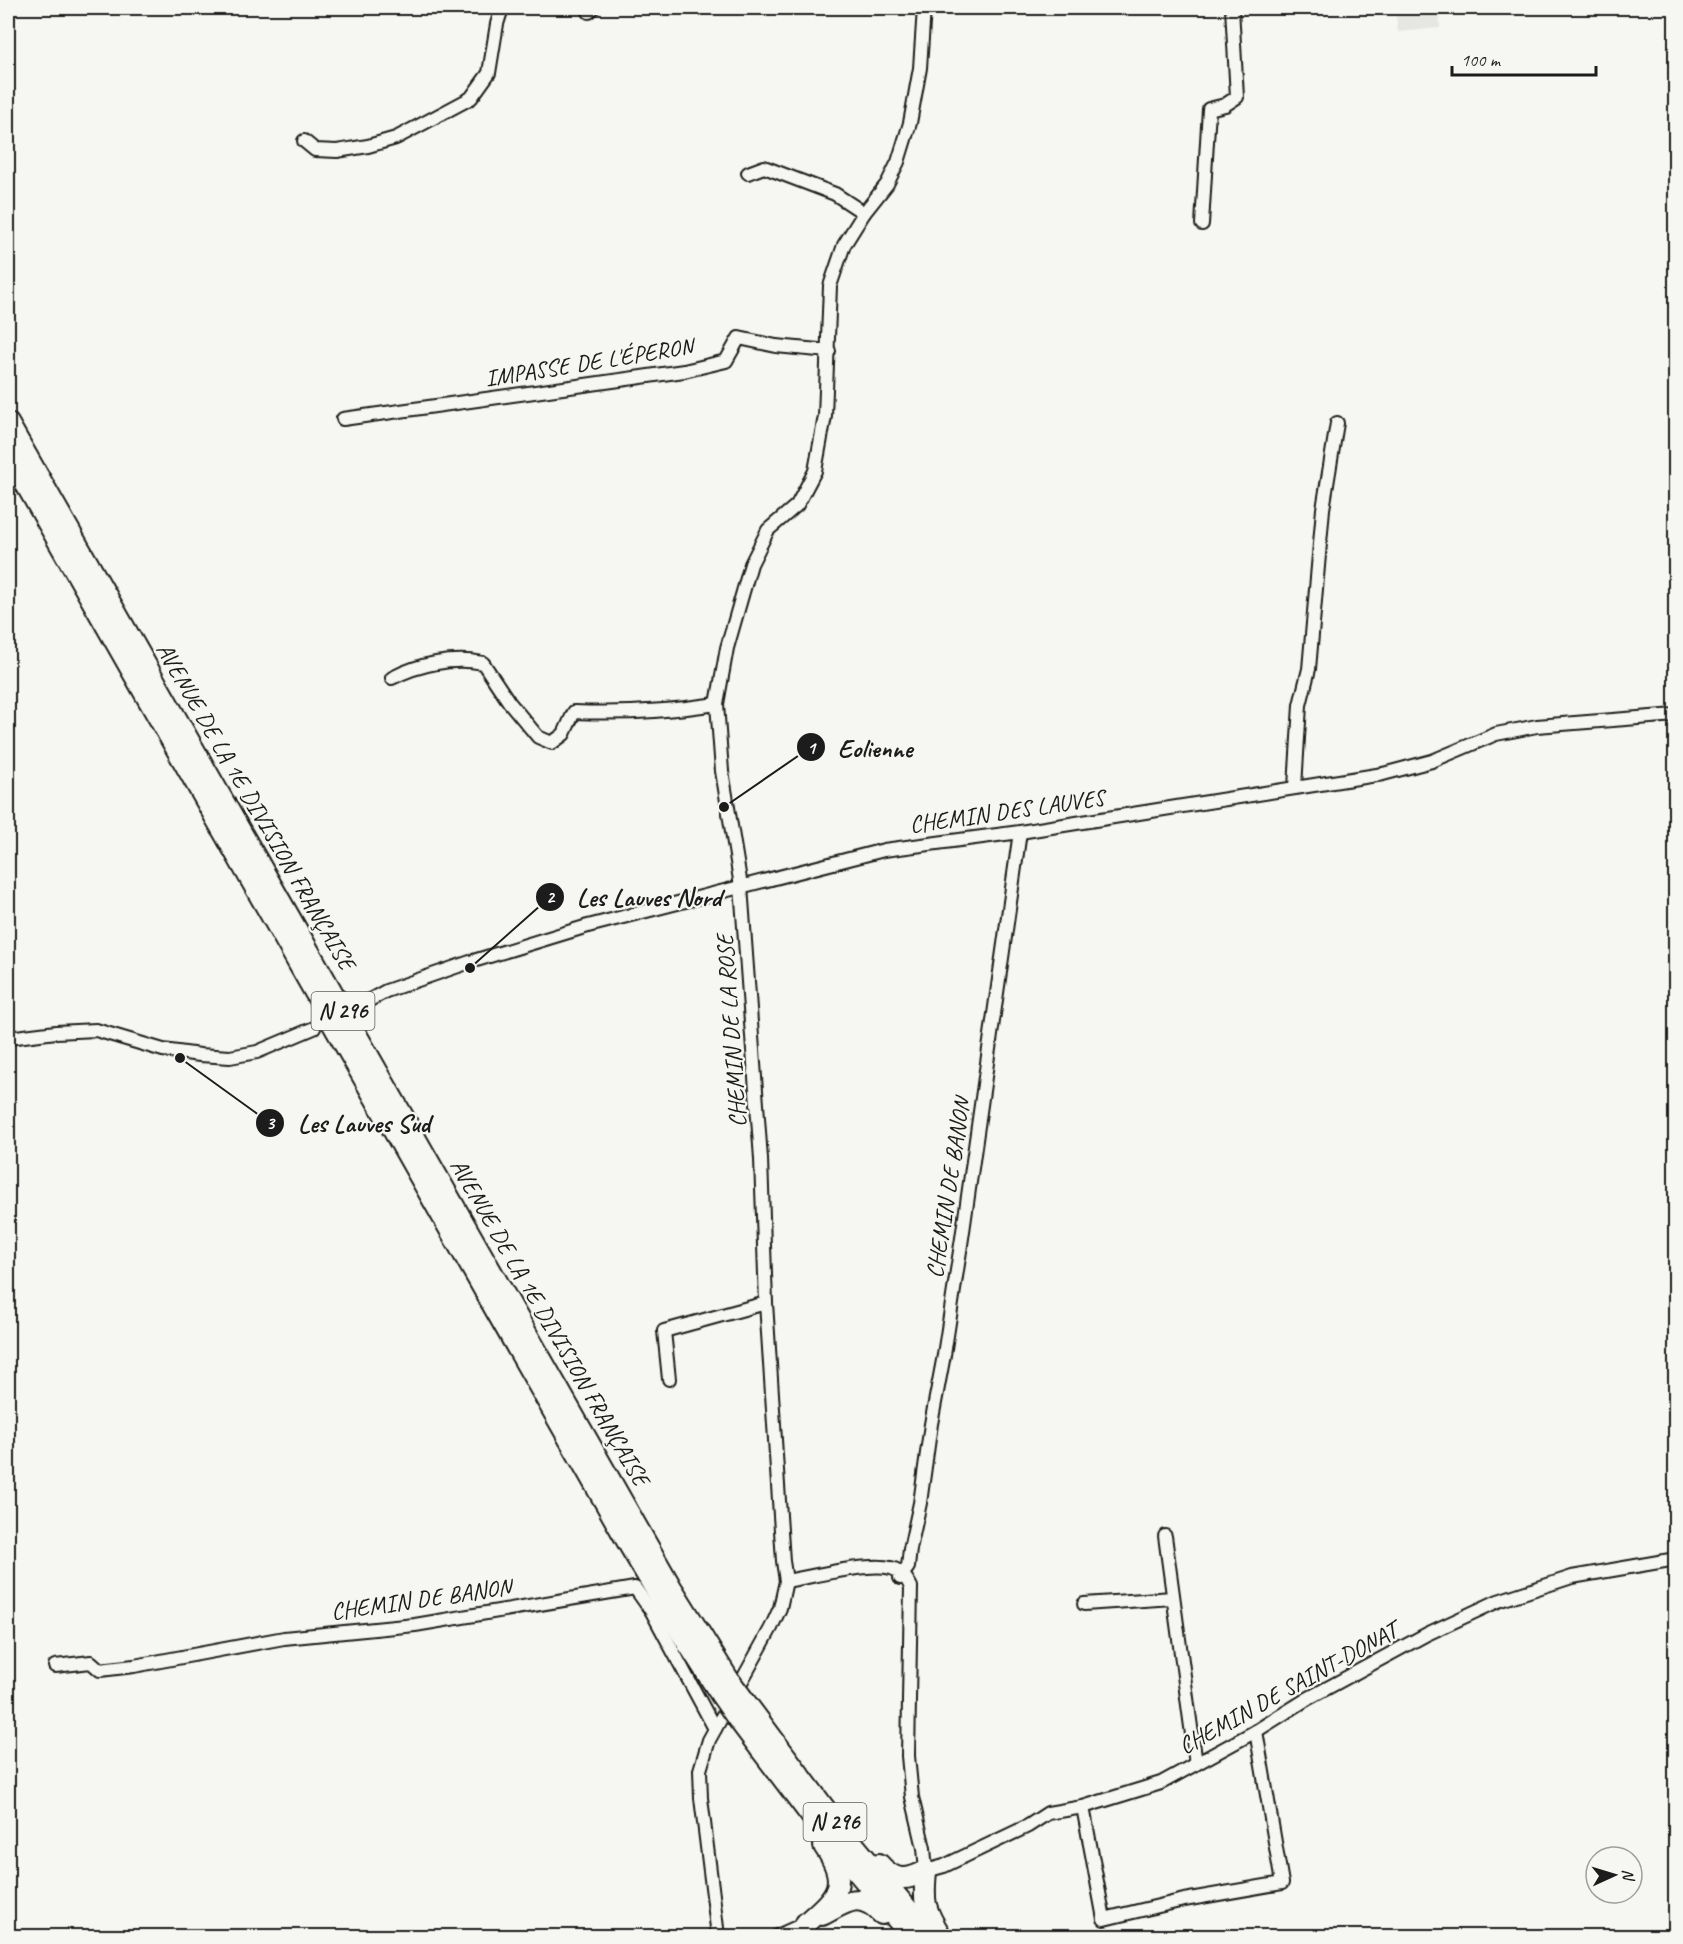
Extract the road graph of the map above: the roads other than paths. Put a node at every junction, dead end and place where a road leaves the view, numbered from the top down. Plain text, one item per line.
1 (502, 8) edge
2 (924, 8) edge
3 (1232, 8) edge
4 (304, 141) dead end
5 (748, 173) dead end
6 (864, 213) junction
7 (1202, 224) dead end
8 (829, 351) junction
9 (343, 419) dead end
10 (8, 423) edge
11 (1337, 423) dead end
12 (8, 453) edge
13 (392, 678) dead end
14 (717, 704) junction
15 (1676, 715) edge
16 (1295, 787) junction
17 (1020, 832) junction
18 (741, 886) junction
19 (357, 1006) dead end
20 (314, 1028) dead end
21 (8, 1038) edge
22 (766, 1303) junction
23 (669, 1379) dead end
24 (1165, 1536) dead end
25 (1676, 1559) edge
26 (896, 1573) junction
27 (786, 1581) junction
28 (1173, 1598) junction
29 (1084, 1604) dead end
30 (55, 1666) dead end
31 (727, 1684) junction
32 (743, 1707) junction
33 (715, 1729) junction
34 (1256, 1731) junction
35 (761, 1752) junction
36 (1196, 1764) junction
37 (1083, 1807) junction
38 (926, 1871) junction
39 (806, 1923) junction
40 (718, 1936) edge
41 (777, 1936) edge
42 (902, 1936) edge
43 (911, 1936) edge
44 (930, 1936) edge
45 (942, 1936) edge

1 - 4 street
2 - 6 street, CHEMIN DE LA ROSE
3 - 7 street
5 - 6 street
6 - 8 street, CHEMIN DE LA ROSE
8 - 9 street, IMPASSE DE L'ÉPERON
8 - 14 street, CHEMIN DE LA ROSE
10 - 31 highway, AVENUE DE LA 1E DIVISION FRANÇAISE / N 296
11 - 16 street
12 - 31 highway, AVENUE DE LA 1E DIVISION FRANÇAISE / N 296
13 - 14 street
14 - 18 street, CHEMIN DE LA ROSE
15 - 16 street, CHEMIN DES LAUVES
16 - 17 street, CHEMIN DES LAUVES
17 - 18 street, CHEMIN DES LAUVES
17 - 26 street, CHEMIN DE BANON
18 - 19 street, CHEMIN DES LAUVES
18 - 22 street, CHEMIN DE LA ROSE
20 - 21 street
22 - 23 street
22 - 27 street, CHEMIN DE LA ROSE
24 - 28 street
25 - 34 street, CHEMIN DE SAINT-DONAT
26 - 27 street
26 - 38 street
27 - 33 street, CHEMIN DE LA ROSE
28 - 29 street
28 - 36 street
30 - 33 street, CHEMIN DE BANON
31 - 32 highway, AVENUE DE LA 1E DIVISION FRANÇAISE / N 296, bridge
32 - 35 highway, AVENUE DE LA 1E DIVISION FRANÇAISE / N 296
32 - 38 highway
32 - 44 highway, AVENUE DE LA 1E DIVISION FRANÇAISE / N 296
33 - 40 street, CHEMIN DE LA ROSE
34 - 36 street, CHEMIN DE SAINT-DONAT
34 - 37 street
35 - 39 highway
35 - 43 highway, AVENUE DE LA 1E DIVISION FRANÇAISE / N 296
36 - 37 street, CHEMIN DE SAINT-DONAT
37 - 38 street, CHEMIN DE SAINT-DONAT
38 - 45 highway
39 - 41 street
39 - 42 highway

